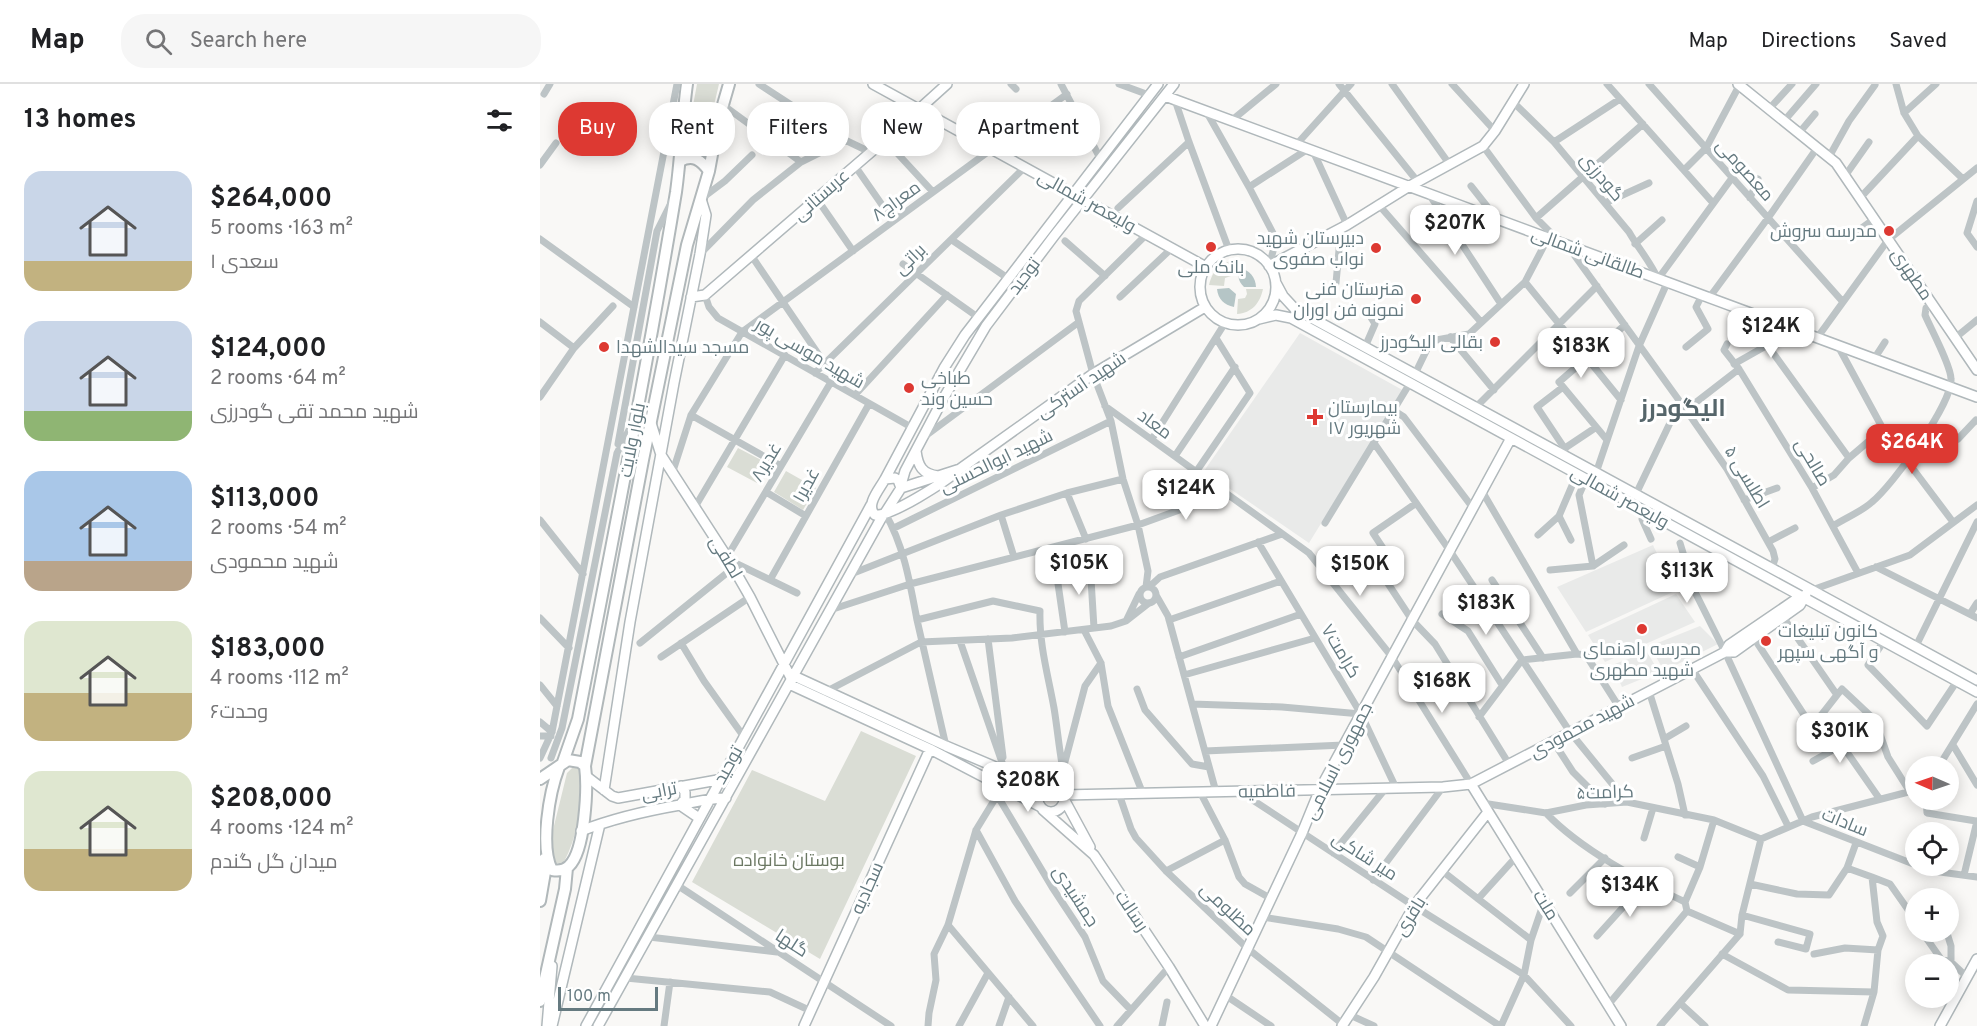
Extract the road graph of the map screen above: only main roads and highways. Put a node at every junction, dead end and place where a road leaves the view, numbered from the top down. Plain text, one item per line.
1 (687, 84) edge
2 (729, 84) edge
3 (873, 84) edge
4 (946, 84) edge
5 (1158, 84) edge
6 (1174, 84) edge
7 (1524, 84) edge
8 (1739, 84) edge
9 (1165, 96) junction
10 (685, 102) edge
11 (724, 102) edge
12 (906, 102) edge
13 (928, 102) edge
14 (944, 124) edge
15 (680, 156) edge
16 (712, 156) edge
17 (866, 156) edge
18 (680, 161) junction
19 (709, 171) junction
20 (1408, 187) junction
21 (1073, 194) junction
22 (701, 199) junction
23 (1083, 199) junction
24 (1269, 266) junction
25 (1206, 267) junction
26 (1276, 283) junction
27 (691, 297) junction
28 (1205, 307) junction
29 (1259, 319) junction
30 (958, 345) junction
31 (971, 350) junction
32 (1977, 370) edge
33 (1412, 378) junction
34 (1977, 397) edge
35 (651, 422) junction
36 (1511, 438) junction
37 (915, 451) junction
38 (661, 455) junction
39 (960, 469) junction
40 (941, 476) junction
41 (885, 479) junction
42 (901, 486) junction
43 (871, 505) junction
44 (884, 514) junction
45 (1812, 590) junction
46 (1803, 597) junction
47 (1725, 651) junction
48 (784, 664) junction
49 (791, 680) junction
50 (1977, 680) edge
51 (1977, 692) edge
52 (930, 749) junction
53 (561, 765) junction
54 (586, 771) junction
55 (738, 777) junction
56 (540, 779) edge
57 (722, 779) junction
58 (1471, 784) junction
59 (681, 786) junction
60 (1052, 786) junction
61 (1320, 789) junction
62 (604, 790) junction
63 (1103, 794) junction
64 (1066, 796) junction
65 (710, 798) junction
66 (726, 798) junction
67 (680, 805) junction
68 (1041, 808) junction
69 (1488, 812) junction
70 (1070, 813) junction
71 (699, 818) junction
72 (600, 824) junction
73 (581, 831) junction
74 (543, 855) edge
75 (1094, 855) junction
76 (567, 868) junction
77 (540, 897) edge
78 (554, 934) junction
79 (1977, 959) edge
80 (540, 1001) edge
81 (547, 1026) edge
82 (552, 1026) edge
83 (586, 1026) edge
84 (598, 1026) edge
85 (804, 1026) edge
86 (1205, 1026) edge
87 (1211, 1026) edge
88 (1343, 1026) edge
89 (1621, 1026) edge
90 (1940, 1026) edge

1 - 10 main road, بلوار ولایت
2 - 11 main road, بلوار ولایت
3 - 12 main road, ولیعصر شمالی
4 - 13 main road, عربستانی
5 - 21 main road, توحید
6 - 9 main road, توحید
7 - 20 main road
8 - 32 main road, مطهری
9 - 20 main road, طالقانی شمالی
9 - 23 main road, توحید
14 - 21 main road, ولیعصر شمالی
15 - 18 main road, بلوار ولایت
16 - 19 main road, بلوار ولایت
17 - 27 main road, عربستانی
18 - 19 main road
18 - 53 main road, بلوار ولایت
19 - 22 main road, بلوار ولایت
20 - 24 main road
20 - 34 main road, طالقانی شمالی
21 - 23 main road, ولیعصر شمالی
21 - 30 main road, توحید
22 - 27 main road
22 - 35 main road, بلوار ولایت
23 - 25 main road, ولیعصر شمالی
23 - 31 main road, توحید
24 - 25 main road
24 - 26 main road
25 - 28 main road
26 - 29 main road
26 - 33 main road, ولیعصر شمالی
27 - 38 main road
28 - 29 main road
28 - 39 main road, شهید آسترکی
29 - 33 main road, ولیعصر شمالی
30 - 31 main road
30 - 41 main road, توحید
31 - 37 main road, توحید
33 - 36 main road, ولیعصر شمالی
33 - 45 main road, ولیعصر شمالی
35 - 38 main road
35 - 54 main road, بلوار ولایت
36 - 46 main road, ولیعصر شمالی
36 - 61 main road, جمهوری اسلامی
37 - 40 main road
37 - 42 main road, توحید
38 - 48 main road, لطفی
38 - 62 main road
39 - 40 main road
39 - 44 main road, شهید آسترکی
40 - 42 main road
41 - 42 main road
41 - 43 main road, توحید
42 - 44 main road, توحید
43 - 44 main road
43 - 48 main road, توحید
44 - 49 main road, توحید
45 - 46 main road
45 - 50 main road, ولیعصر شمالی
46 - 47 main road, شهید محمودی
46 - 47 main road, شهید محمودی
46 - 51 main road, ولیعصر شمالی
47 - 58 main road, شهید محمودی
48 - 49 main road, لطفی
48 - 57 main road, توحید
49 - 52 main road, رسالت
49 - 55 main road, توحید
49 - 60 main road
52 - 68 main road, رسالت
52 - 85 main road, سجادیه
53 - 54 main road
53 - 56 main road
53 - 74 main road, بلوار ولایت
54 - 62 main road, ترابی
54 - 73 main road, بلوار ولایت
55 - 57 main road, ترابی
55 - 66 main road, توحید
57 - 59 main road, ترابی
57 - 65 main road, توحید
58 - 61 main road, فاطمیه
58 - 69 main road, ملت
59 - 62 main road, ترابی
59 - 67 main road
60 - 64 main road
60 - 68 main road
61 - 63 main road, فاطمیه
61 - 87 main road, جمهوری اسلامی
63 - 64 main road, فاطمیه
63 - 70 main road
64 - 68 main road
64 - 70 main road
65 - 66 main road, ترابی
65 - 67 main road, ترابی
65 - 71 main road, توحید
66 - 84 main road, توحید
67 - 71 main road
67 - 72 main road, ترابی
68 - 75 main road, رسالت
69 - 88 main road, باقری
69 - 89 main road, ملت
70 - 75 main road
71 - 83 main road, توحید
72 - 73 main road, ترابی
72 - 82 main road
73 - 76 main road, بلوار ولایت
74 - 76 main road
74 - 77 main road
75 - 86 main road, رسالت
76 - 78 main road
78 - 80 main road
78 - 81 main road
79 - 90 main road

